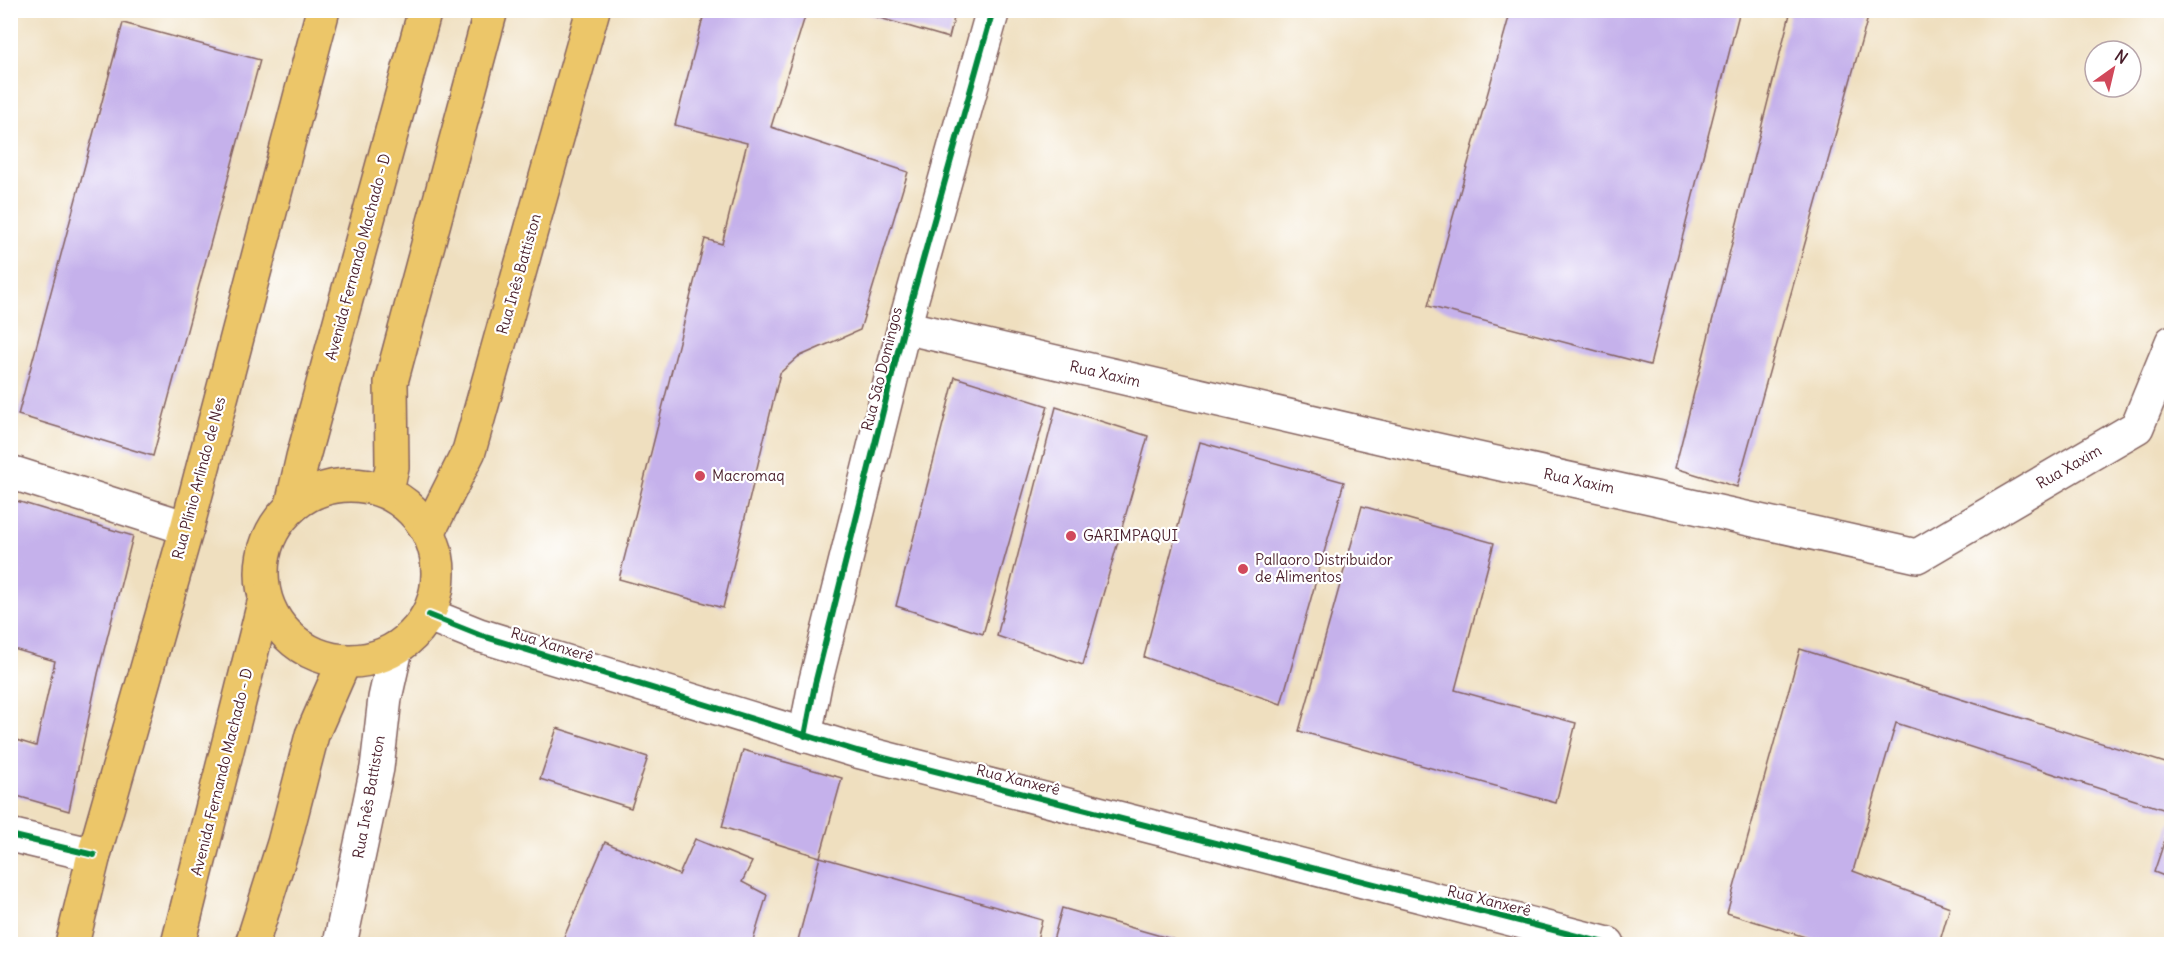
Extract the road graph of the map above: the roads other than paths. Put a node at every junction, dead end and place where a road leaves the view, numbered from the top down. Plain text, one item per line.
1 (323, 10) edge
2 (425, 10) edge
3 (491, 10) edge
4 (593, 10) edge
5 (993, 10) edge
6 (904, 327) junction
7 (2172, 342) edge
8 (10, 472) edge
9 (387, 492) junction
10 (292, 505) junction
11 (187, 528) junction
12 (429, 531) junction
13 (265, 599) junction
14 (429, 615) junction
15 (396, 649) junction
16 (344, 662) junction
17 (805, 736) junction
18 (10, 835) edge
19 (94, 855) junction
20 (72, 945) edge
21 (178, 945) edge
22 (252, 945) edge
23 (340, 945) edge
24 (1608, 945) edge

1 - 11 main road, Rua Plínio Arlindo de Nes
2 - 10 main road, Avenida Fernando Machado - D
3 - 9 main road
4 - 12 main road, Rua Inês Battiston
5 - 6 street, Rua São Domingos
6 - 7 street, Rua Xaxim
6 - 17 street, Rua São Domingos
8 - 11 street
9 - 10 main road
9 - 12 main road
10 - 13 main road
11 - 19 main road, Rua Plínio Arlindo de Nes
12 - 14 main road
13 - 16 main road
13 - 21 main road, Avenida Fernando Machado - D
14 - 15 main road
14 - 17 street, Rua Xanxerê
15 - 16 main road
15 - 23 street, Rua Inês Battiston
16 - 22 main road
17 - 24 street, Rua Xanxerê
18 - 19 street
19 - 20 main road, Rua Plínio Arlindo de Nes

